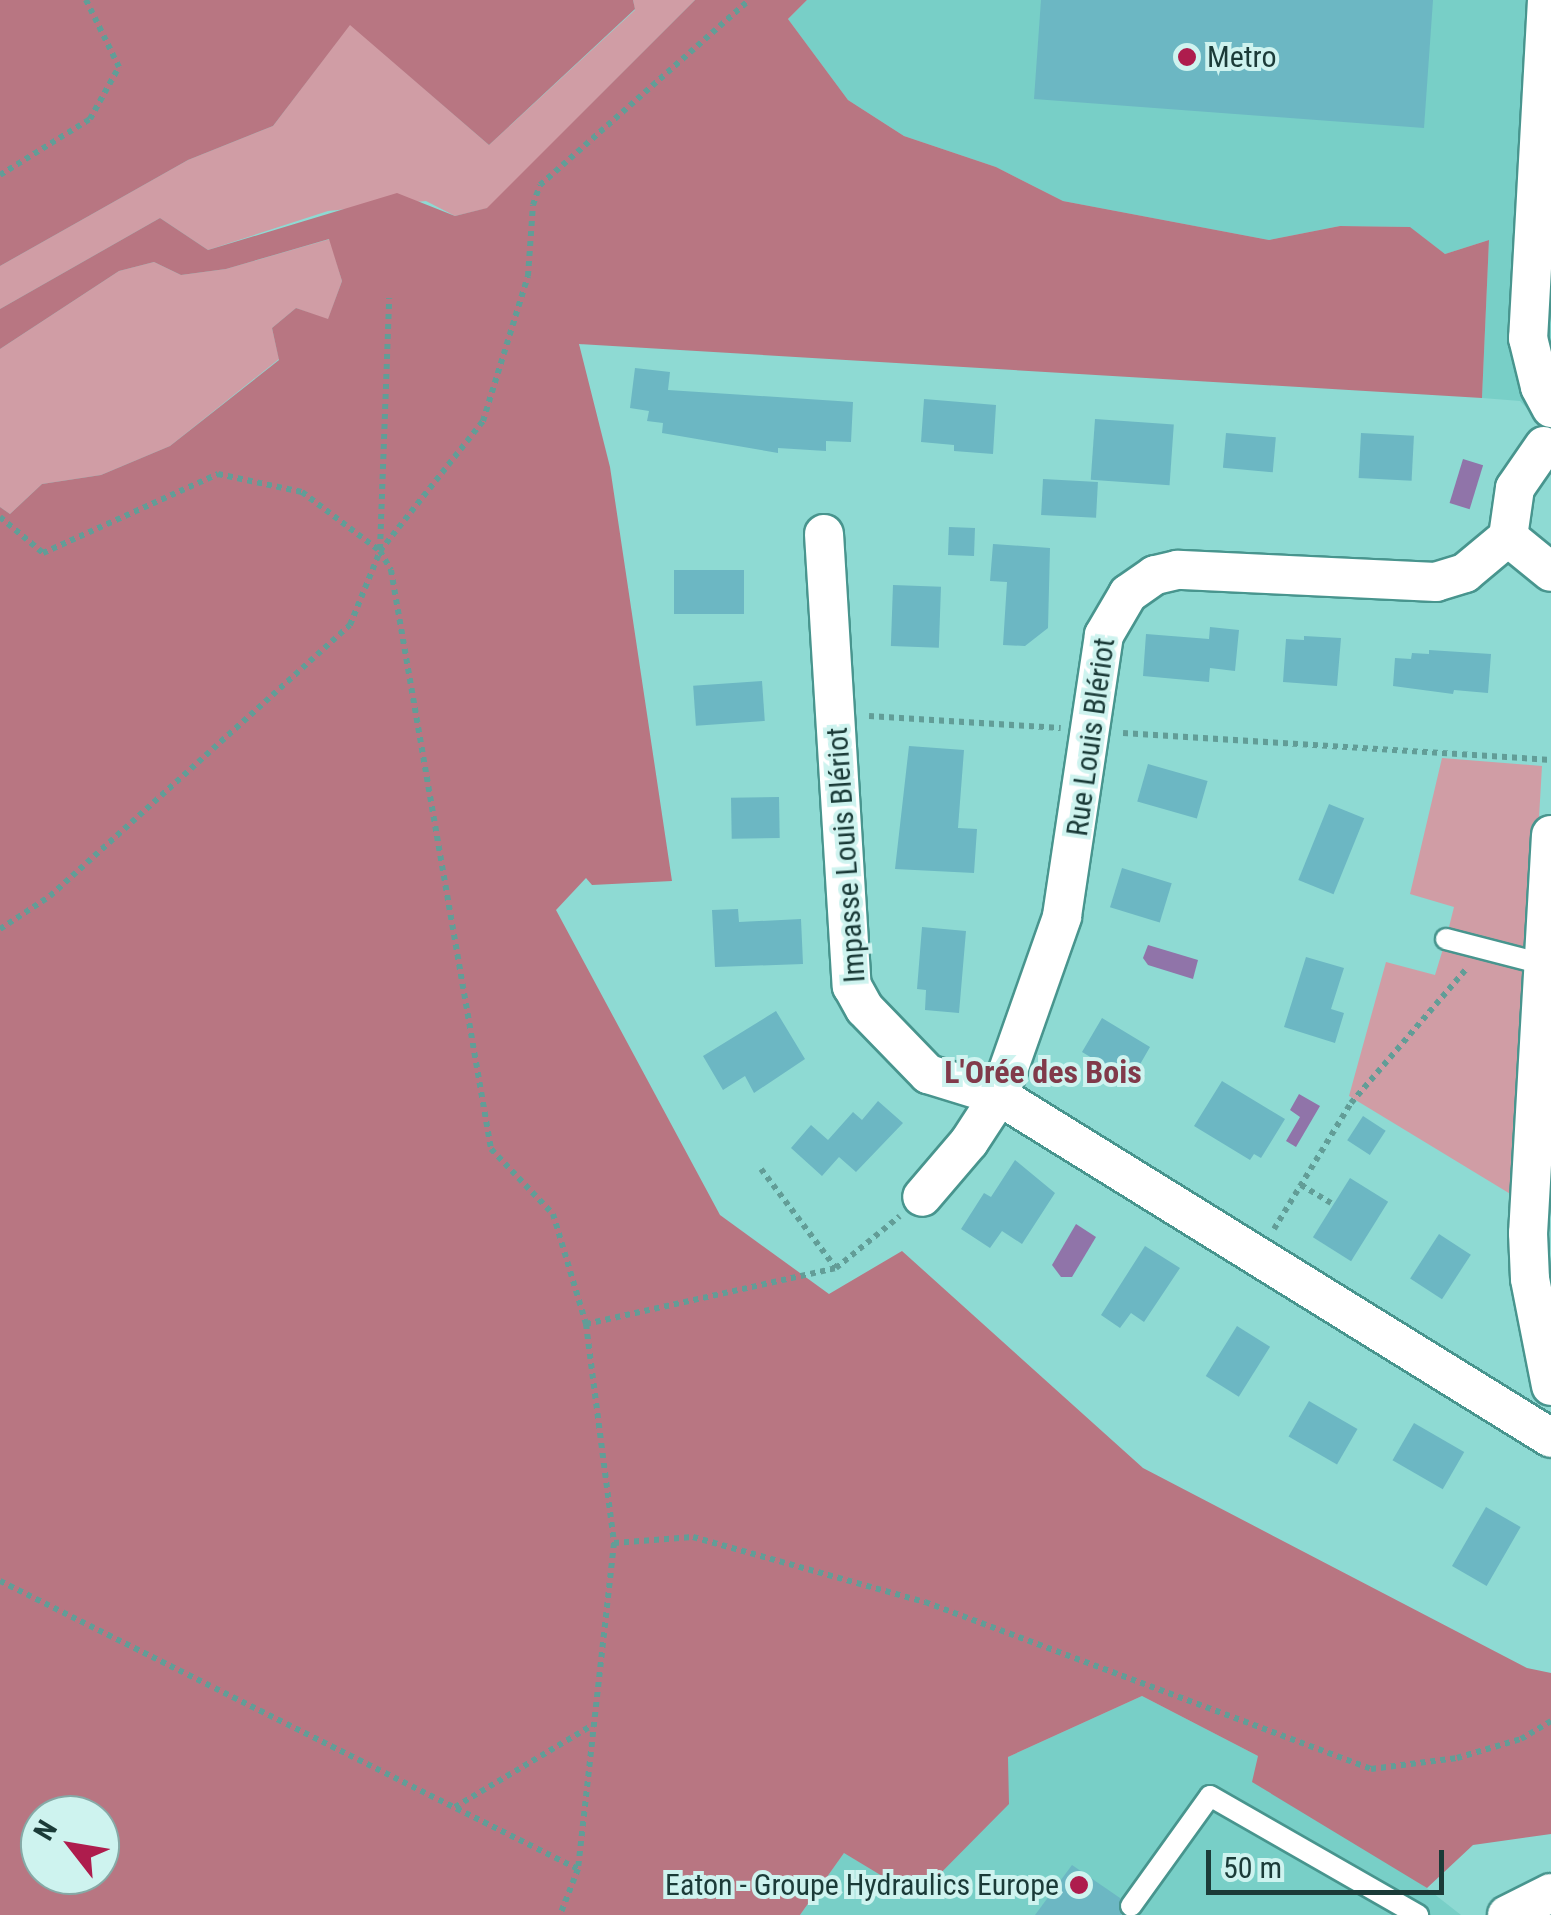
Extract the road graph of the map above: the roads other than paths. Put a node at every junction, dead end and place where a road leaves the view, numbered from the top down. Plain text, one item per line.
1 (1547, 0) edge
2 (1551, 408) edge
3 (1544, 446) dead end
4 (824, 534) dead end
5 (1508, 537) junction
6 (1551, 572) edge
7 (1551, 835) edge
8 (1446, 939) dead end
9 (1543, 964) junction
10 (999, 1096) junction
11 (922, 1197) road end
12 (1551, 1386) edge
13 (1551, 1438) edge
14 (1551, 1893) edge
15 (1130, 1906) dead end
16 (1418, 1915) edge
17 (1507, 1915) edge

1 - 2 street
3 - 5 street
4 - 10 street, Impasse Louis Blériot
5 - 6 street
5 - 10 street, Rue Louis Blériot
7 - 9 street
8 - 9 lane
9 - 12 street
10 - 11 street, Rue Louis Blériot
10 - 13 street
14 - 17 street
15 - 16 lane

